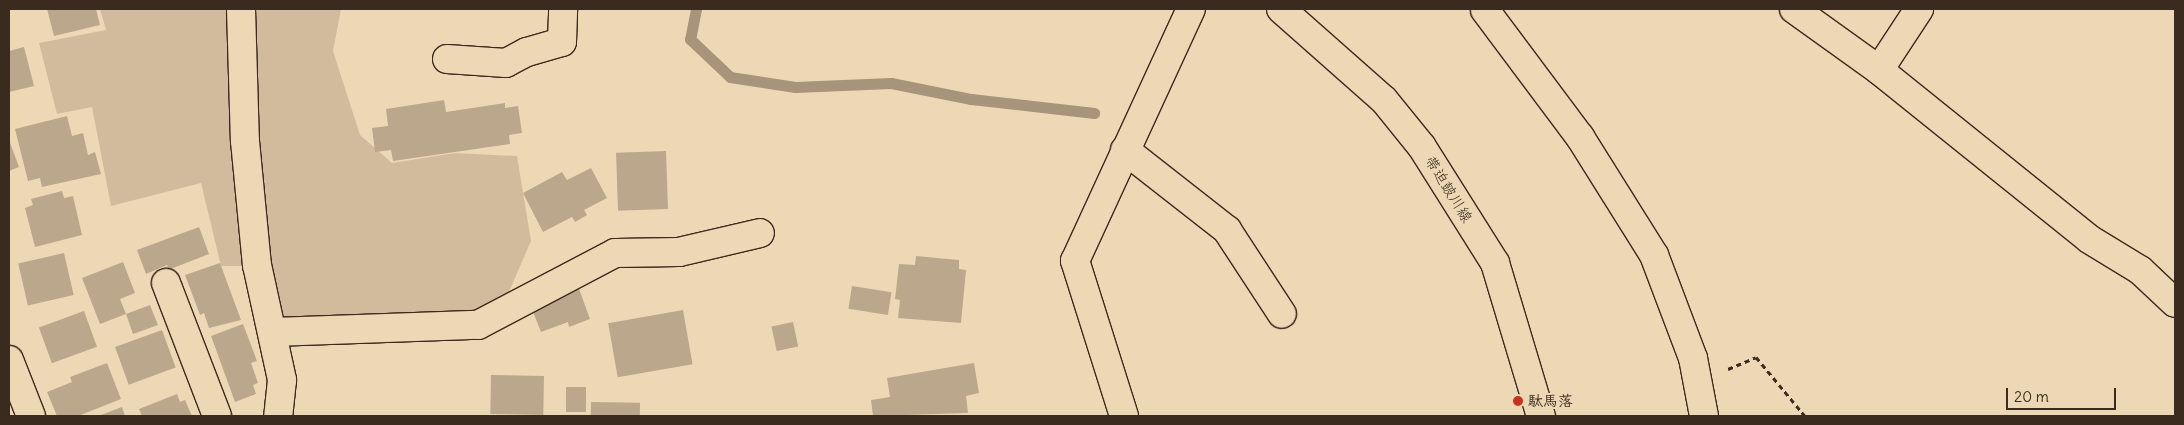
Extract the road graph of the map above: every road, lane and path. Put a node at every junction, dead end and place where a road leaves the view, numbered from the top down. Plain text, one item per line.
1 (241, 9) edge
2 (562, 9) edge
3 (1191, 9) edge
4 (1281, 9) edge
5 (1488, 9) edge
6 (1794, 9) edge
7 (1919, 9) edge
8 (448, 59) dead end
9 (1879, 70) junction
10 (1125, 150) junction
11 (760, 232) dead end
12 (166, 282) dead end
13 (2175, 303) edge
14 (1282, 314) dead end
15 (273, 332) junction
16 (9, 360) edge
17 (1699, 381) junction
18 (31, 416) edge
19 (218, 416) edge
20 (278, 416) edge
21 (1124, 416) edge
22 (1541, 416) edge
23 (1704, 416) edge
24 (1805, 416) edge

1 - 15 street
2 - 8 street
3 - 10 street
4 - 22 street, 帯迫皷川線
5 - 17 street
6 - 9 street
7 - 9 street
9 - 13 street
10 - 14 street
10 - 21 street
11 - 15 street
12 - 19 street
15 - 20 street
16 - 18 street
17 - 23 street
17 - 24 path

